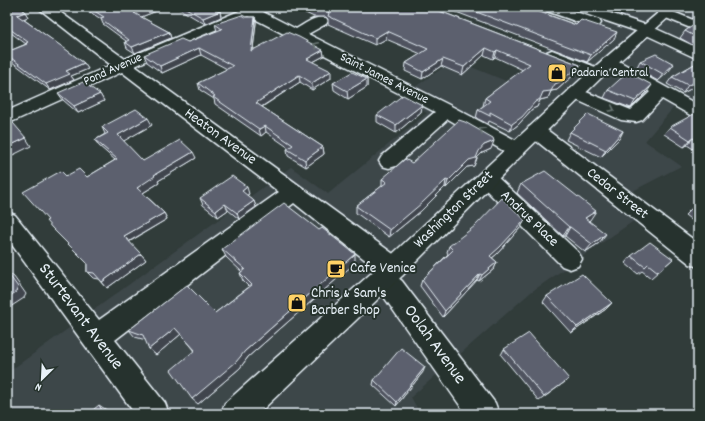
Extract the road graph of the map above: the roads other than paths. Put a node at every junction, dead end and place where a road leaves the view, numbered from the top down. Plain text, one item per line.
1 (44, 7) edge
2 (549, 7) edge
3 (579, 7) edge
4 (253, 8) edge
5 (670, 10) edge
6 (321, 21) dead end
7 (698, 28) edge
8 (642, 34) junction
9 (296, 35) junction
10 (537, 50) edge
11 (698, 54) edge
12 (122, 66) junction
13 (603, 68) junction
14 (660, 91) junction
15 (576, 93) junction
16 (447, 111) junction
17 (698, 112) edge
18 (7, 118) edge
19 (536, 131) junction
20 (516, 149) junction
21 (389, 161) dead end
22 (487, 179) junction
23 (294, 192) junction
24 (7, 221) edge
25 (698, 257) edge
26 (570, 259) dead end
27 (388, 274) junction
28 (96, 338) junction
29 (154, 414) edge
30 (236, 414) edge
31 (484, 414) edge

1 - 12 street, Heaton Avenue
2 - 8 street
3 - 8 street
4 - 9 street, Saint James Avenue
4 - 12 street, Pond Avenue
5 - 7 street
5 - 8 street, Washington Street
6 - 9 street
8 - 11 street
8 - 13 street, Washington Street
16 -> 9 street, Saint James Avenue
10 - 13 street
12 - 18 street, Pond Avenue
12 - 23 street, Heaton Avenue
13 - 14 street
13 - 15 street, Washington Street
15 -> 14 street
14 - 17 street
15 - 19 street, Washington Street
20 -> 16 street, Saint James Avenue
16 - 21 street
19 - 20 street, Washington Street
19 - 25 street, Cedar Street
20 - 22 street, Washington Street
22 - 26 street, Andrus Place
22 - 27 street, Washington Street
23 - 27 street, Heaton Avenue
23 - 28 street
24 - 28 street, Sturtevant Avenue
27 - 30 street, Washington Street
27 - 31 street, Oolah Avenue
28 - 29 street, Sturtevant Avenue

